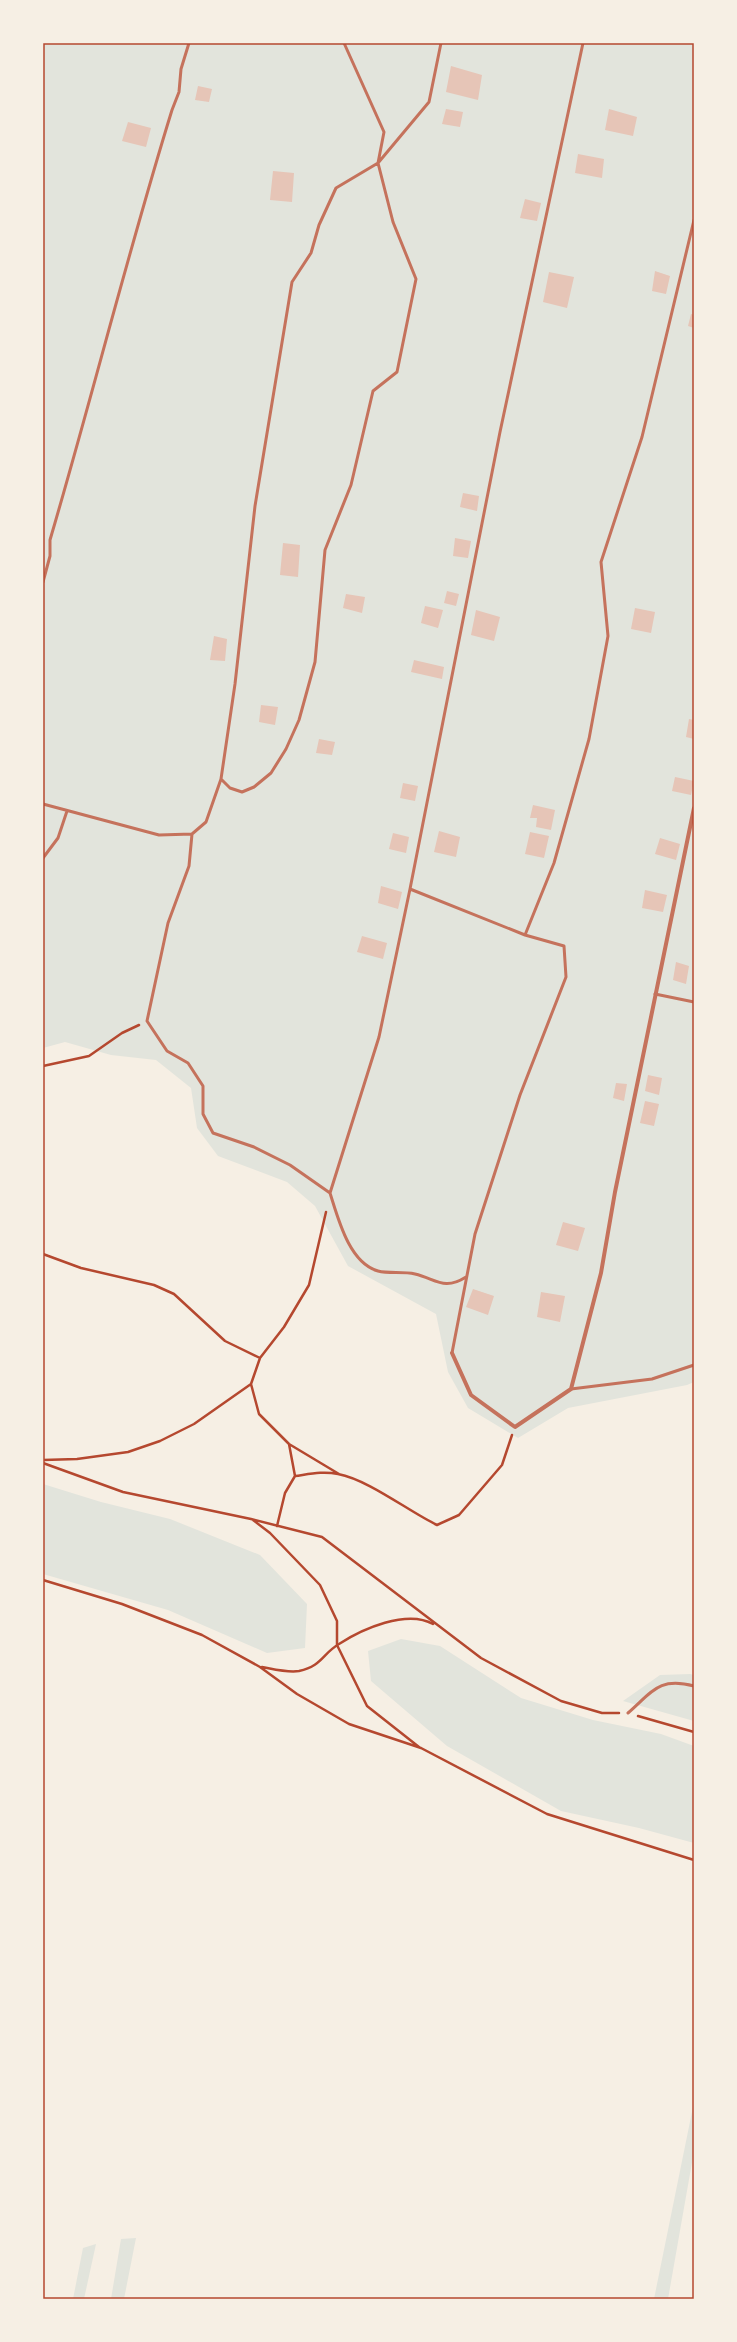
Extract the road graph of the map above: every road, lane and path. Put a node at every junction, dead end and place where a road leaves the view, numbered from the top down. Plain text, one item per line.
1 (189, 43) edge
2 (344, 43) edge
3 (441, 43) edge
4 (583, 43) edge
5 (378, 162) junction
6 (694, 220) edge
7 (43, 582) edge
8 (220, 779) junction
9 (43, 804) edge
10 (694, 808) edge
11 (67, 811) junction
12 (192, 834) junction
13 (43, 858) edge
14 (410, 889) junction
15 (525, 935) junction
16 (655, 994) junction
17 (694, 1002) edge
18 (147, 1021) junction
19 (43, 1066) edge
20 (330, 1194) junction
21 (43, 1254) edge
22 (466, 1277) junction
23 (452, 1353) joint
24 (260, 1358) junction
25 (694, 1365) edge
26 (251, 1384) junction
27 (571, 1389) junction
28 (515, 1427) junction
29 (288, 1444) junction
30 (43, 1460) edge
31 (43, 1464) edge
32 (340, 1474) junction
33 (295, 1476) junction
34 (251, 1519) junction
35 (277, 1526) junction
36 (43, 1580) edge
37 (444, 1631) junction
38 (337, 1645) junction
39 (260, 1667) junction
40 (694, 1686) edge
41 (628, 1713) junction
42 (694, 1732) edge
43 (421, 1748) junction
44 (694, 1860) edge

1 - 7 lane
2 - 5 lane
3 - 5 lane
4 - 14 lane
5 - 8 lane
5 - 8 lane
6 - 15 lane
8 - 12 lane
9 - 11 lane
10 - 16 street
11 - 12 lane
11 - 13 lane
12 - 18 lane
14 - 15 lane
14 - 20 lane
15 - 22 lane
16 - 17 lane
16 - 27 street
18 - 19 path
18 - 20 lane
20 - 22 lane
20 - 24 path
21 - 24 path
22 - 23 lane
23 - 28 street
24 - 26 path
25 - 27 lane
26 - 29 path
26 - 30 path
27 - 28 street
28 - 32 path
29 - 32 path
29 - 33 path
31 - 34 path
32 - 33 path
33 - 35 path
34 - 35 path
34 - 38 path
35 - 37 path
36 - 39 path
37 - 38 path
37 - 41 path
38 - 39 path
38 - 43 path
39 - 43 path
40 - 41 lane
41 - 42 path
43 - 44 path

